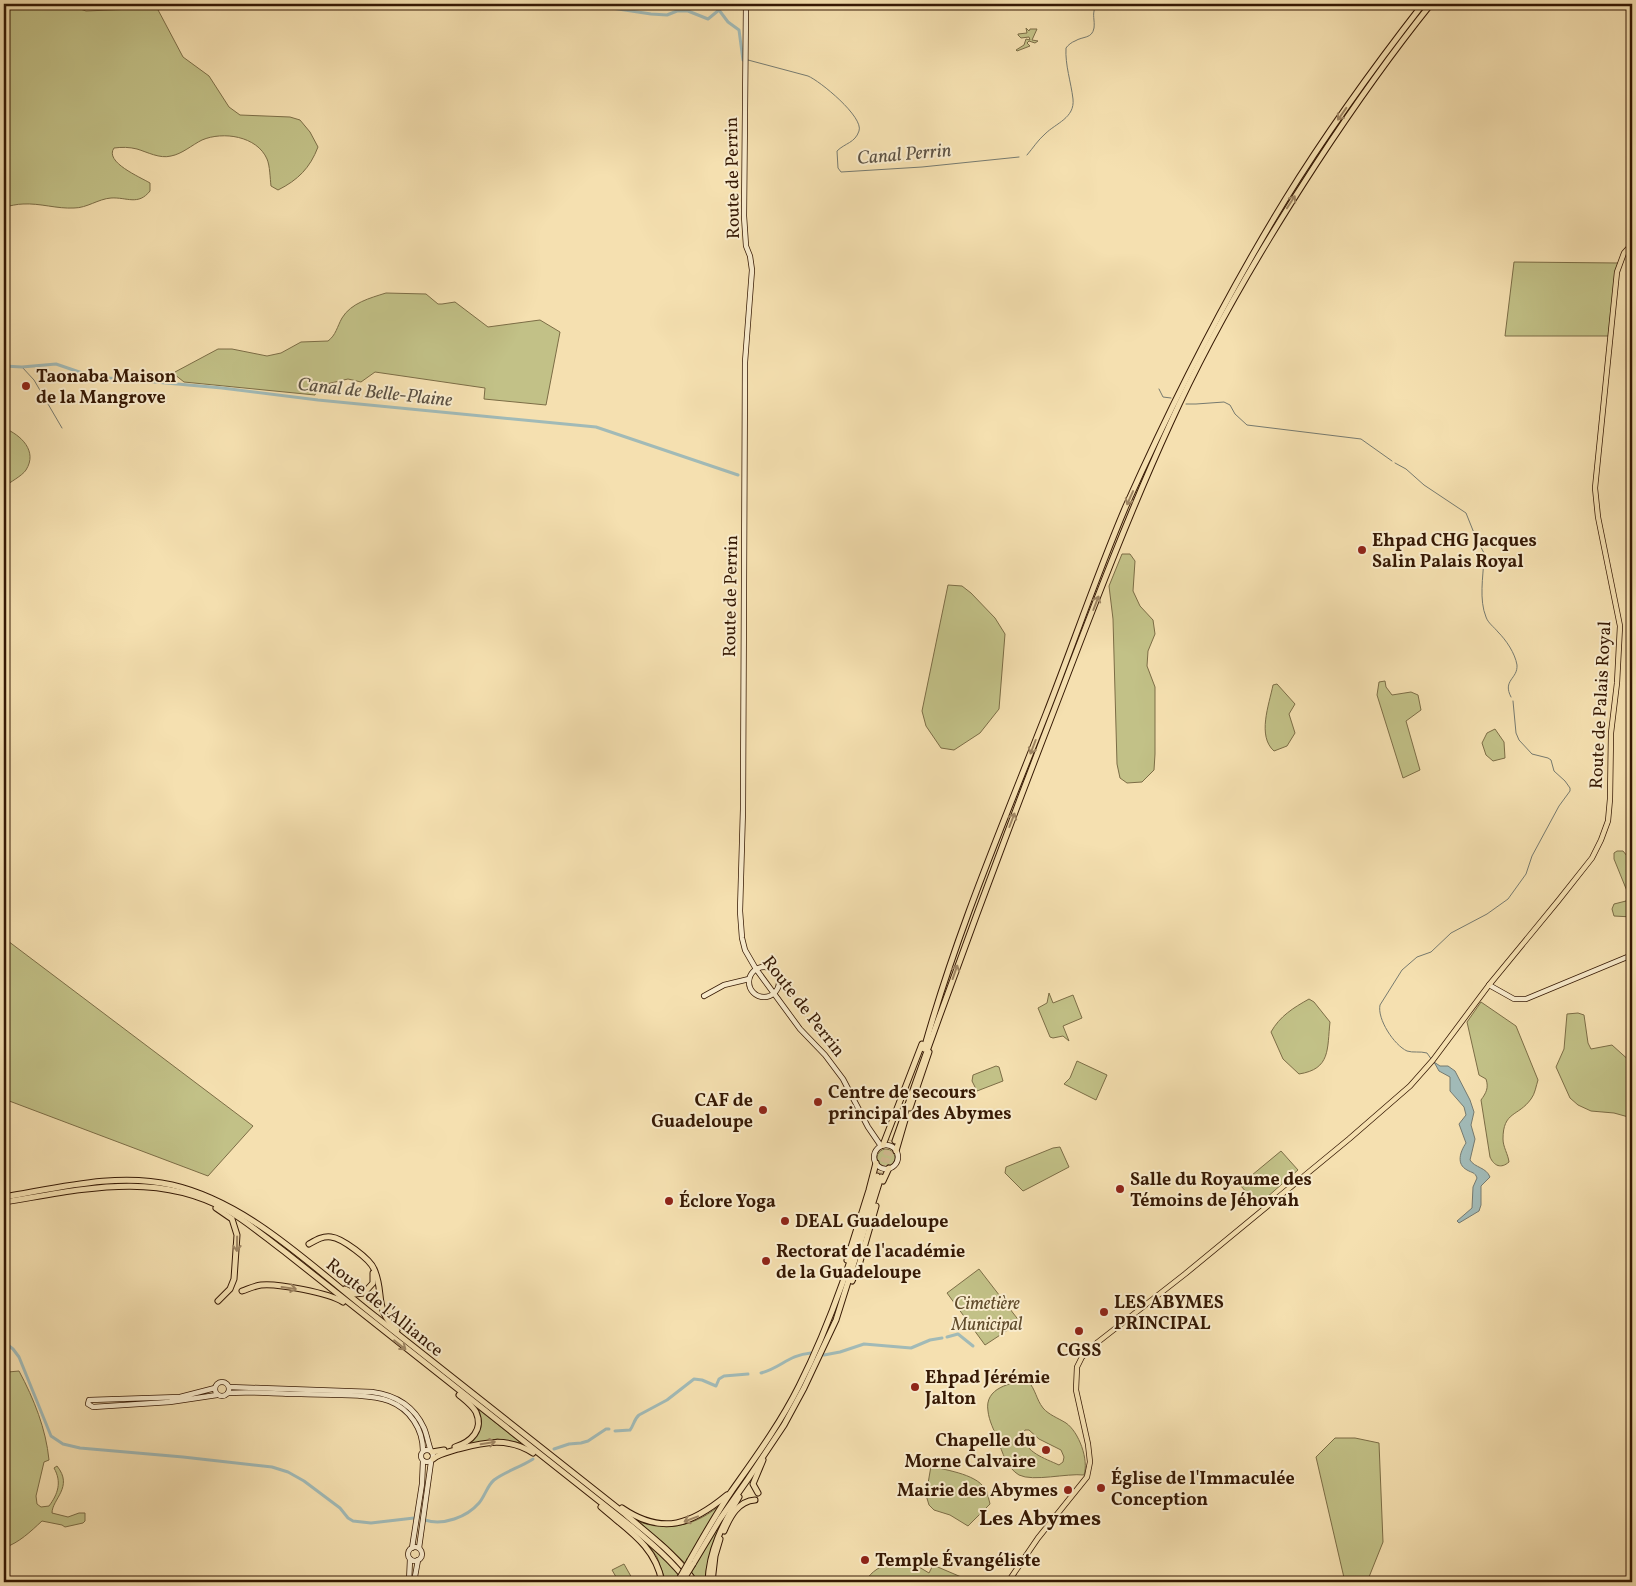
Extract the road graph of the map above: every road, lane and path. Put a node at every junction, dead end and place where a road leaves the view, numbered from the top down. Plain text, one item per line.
1 (746, 4) edge
2 (1423, 4) edge
3 (1431, 4) edge
4 (1632, 244) edge
5 (1632, 955) edge
6 (756, 969) junction
7 (749, 979) junction
8 (731, 984) junction
9 (1489, 985) junction
10 (750, 988) junction
11 (774, 994) junction
12 (704, 996) dead end
13 (935, 1018) junction
14 (893, 1140) tunnel mouth
15 (882, 1145) junction
16 (896, 1151) junction
17 (876, 1163) junction
18 (889, 1168) junction
19 (879, 1177) tunnel mouth
20 (4, 1197) edge
21 (198, 1198) junction
22 (4, 1202) edge
23 (323, 1274) junction
24 (846, 1284) junction
25 (242, 1292) dead end
26 (218, 1301) dead end
27 (362, 1314) junction
28 (442, 1370) junction
29 (445, 1380) junction
30 (229, 1387) junction
31 (215, 1388) junction
32 (228, 1393) junction
33 (217, 1395) junction
34 (775, 1438) junction
35 (424, 1451) junction
36 (431, 1451) junction
37 (765, 1455) junction
38 (423, 1461) junction
39 (432, 1461) junction
40 (552, 1465) junction
41 (590, 1490) junction
42 (731, 1492) junction
43 (758, 1493) dead end
44 (755, 1500) dead end
45 (412, 1548) junction
46 (419, 1548) junction
47 (410, 1559) junction
48 (418, 1560) junction
49 (691, 1562) junction
50 (409, 1582) edge
51 (414, 1582) edge
52 (662, 1582) edge
53 (679, 1582) edge
54 (688, 1582) edge
55 (695, 1582) edge
56 (710, 1582) edge
57 (1008, 1582) edge

1 - 6 main road, Route de Perrin
2 -> 13 highway
13 -> 3 highway
4 - 9 main road, Route de Palais Royal
5 - 9 main road
6 - 7 main road
6 - 11 main road, Route de Perrin
6 - 11 main road
7 - 8 main road
7 - 10 main road
8 - 10 main road
8 - 12 main road
9 - 57 main road, Route de Palais Royal
10 - 11 main road
11 - 15 main road, Route de Perrin
13 - 14 highway
13 - 15 highway
13 - 16 highway
15 - 16 main road
15 - 17 main road
16 - 18 main road
17 - 18 main road
17 - 24 highway
18 - 24 highway
19 - 24 highway
20 - 23 highway, Route de l'Alliance
21 - 22 highway, Route de l'Alliance
21 -> 26 highway
21 - 27 highway, Route de l'Alliance
23 - 28 highway, Route de l'Alliance
23 - 28 highway
24 - 34 highway
24 - 42 highway
25 -> 27 highway
27 -> 29 highway, Route de l'Alliance
28 - 41 highway, Route de l'Alliance
29 - 36 highway
29 - 40 highway, Route de l'Alliance
30 - 31 main road
30 - 32 main road
30 - 36 main road
31 - 33 main road
31 - 33 main road
32 - 33 main road
32 - 35 main road
34 - 37 highway
34 - 49 highway
35 - 36 main road
35 - 38 main road
36 - 39 main road
37 - 43 highway
37 - 56 highway
38 - 39 main road
38 - 45 main road
39 -> 40 highway
39 - 46 main road
40 - 41 highway, Route de l'Alliance
42 -> 41 highway
41 - 52 highway
41 - 54 highway, Route de l'Alliance
41 - 55 highway, Route de l'Alliance
42 - 49 highway
44 - 56 highway
45 - 46 main road
45 - 47 main road
46 - 48 main road
47 - 48 main road
47 - 50 main road
48 - 51 main road
49 - 53 highway, bridge

